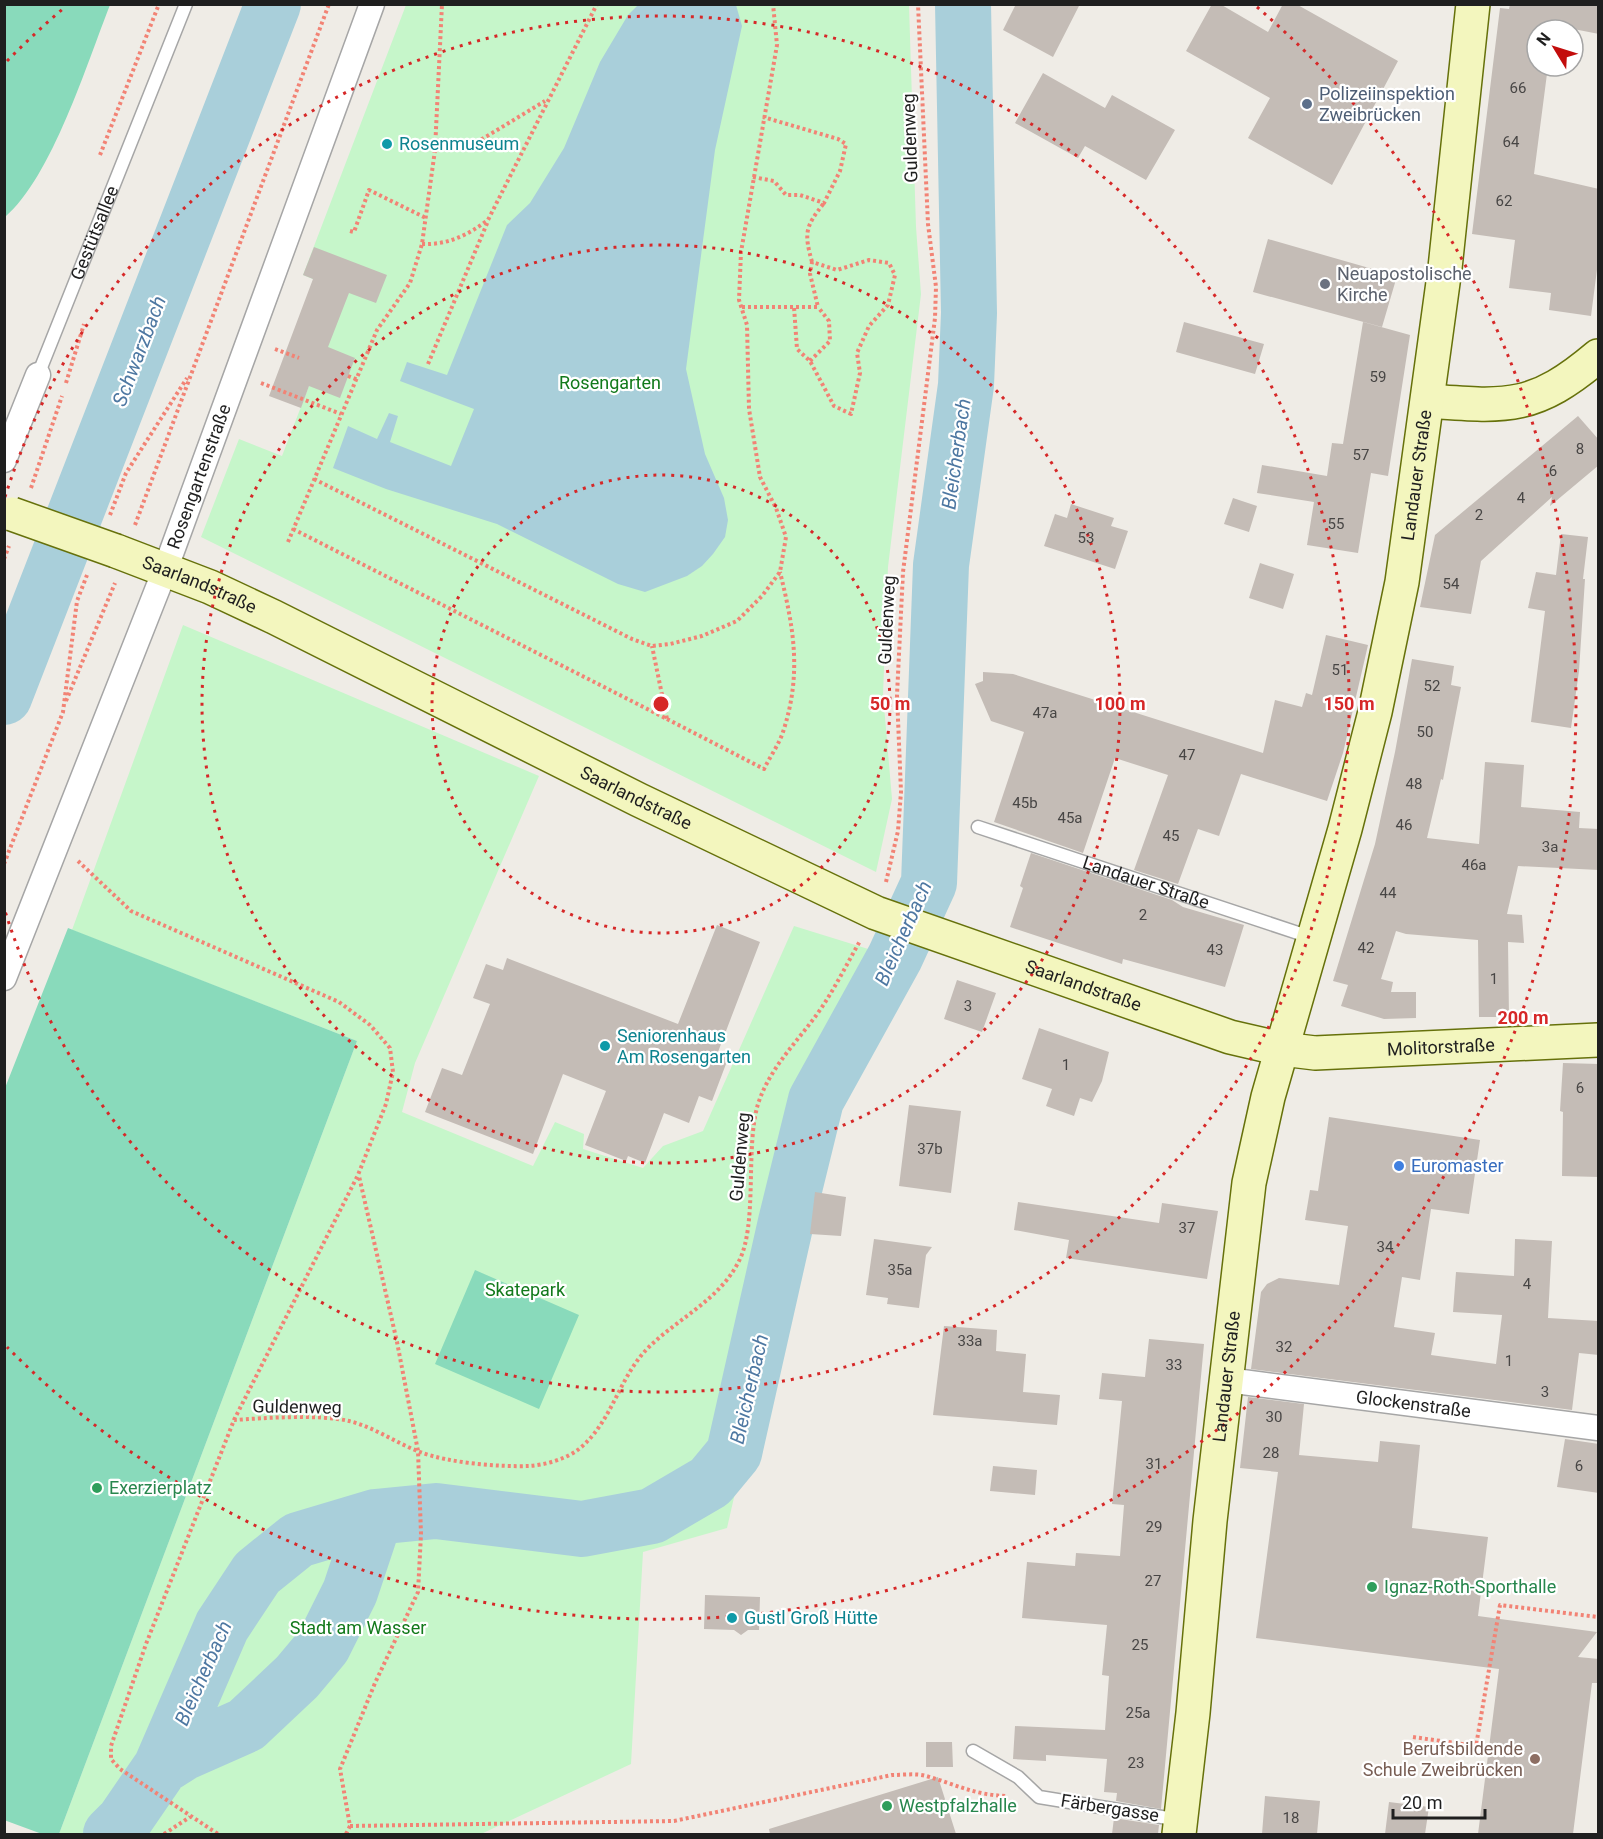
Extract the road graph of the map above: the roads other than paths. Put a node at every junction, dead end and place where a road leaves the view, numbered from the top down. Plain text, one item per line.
1 (186, 4) edge
2 (372, 4) edge
3 (1473, 4) edge
4 (1599, 356) edge
5 (38, 375) joint
6 (1428, 401) junction
7 (4, 460) edge
8 (8, 513) edge
9 (165, 570) junction
10 (978, 827) dead end
11 (1313, 938) junction
12 (4, 978) edge
13 (1599, 1040) edge
14 (1282, 1049) junction
15 (1227, 1380) junction
16 (1599, 1428) edge
17 (973, 1751) dead end
18 (1181, 1830) edge

1 - 5 lane, Gestütsallee
2 - 9 street, Rosengartenstraße
3 - 6 main road, Landauer Straße
4 - 6 main road
5 - 7 street, Gestütsallee
6 - 11 main road, Landauer Straße
8 - 9 main road, Saarlandstraße, bridge
9 - 12 street, Rosengartenstraße
9 - 14 main road, Saarlandstraße
10 - 11 lane, Landauer Straße
11 - 14 main road, Landauer Straße
13 - 14 main road, Molitorstraße
14 - 15 main road, Landauer Straße
15 - 16 street, Glockenstraße
15 - 18 main road, Landauer Straße
17 - 18 lane, Färbergasse

